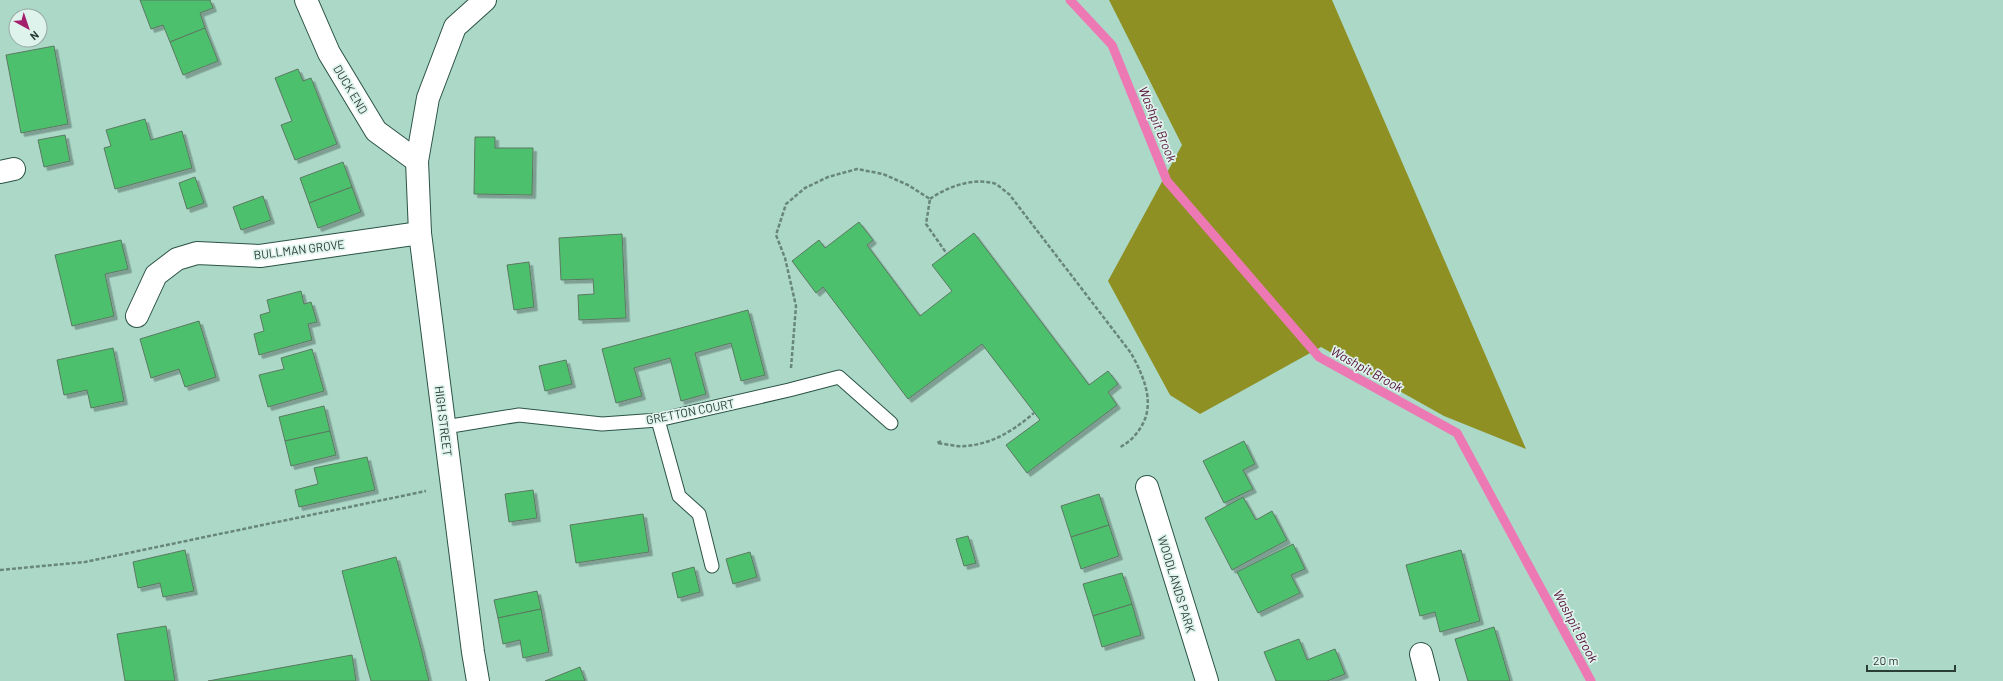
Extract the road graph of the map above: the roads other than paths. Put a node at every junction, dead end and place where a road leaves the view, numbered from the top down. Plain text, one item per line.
1 (306, 0) edge
2 (485, 0) edge
3 (417, 161) junction
4 (420, 233) junction
5 (137, 316) dead end
6 (658, 420) junction
7 (891, 423) dead end
8 (445, 427) junction
9 (1147, 487) dead end
10 (712, 566) dead end
11 (1421, 654) dead end
12 (478, 681) edge
13 (1207, 681) edge
14 (1428, 681) edge

1 - 3 street, DUCK END
2 - 3 street, HIGH STREET
3 - 4 street, HIGH STREET
4 - 5 street, BULLMAN GROVE
4 - 8 street, HIGH STREET
6 - 7 lane, GRETTON COURT
6 - 8 lane, GRETTON COURT
6 - 10 lane
8 - 12 street, HIGH STREET
9 - 13 street, WOODLANDS PARK
11 - 14 street

